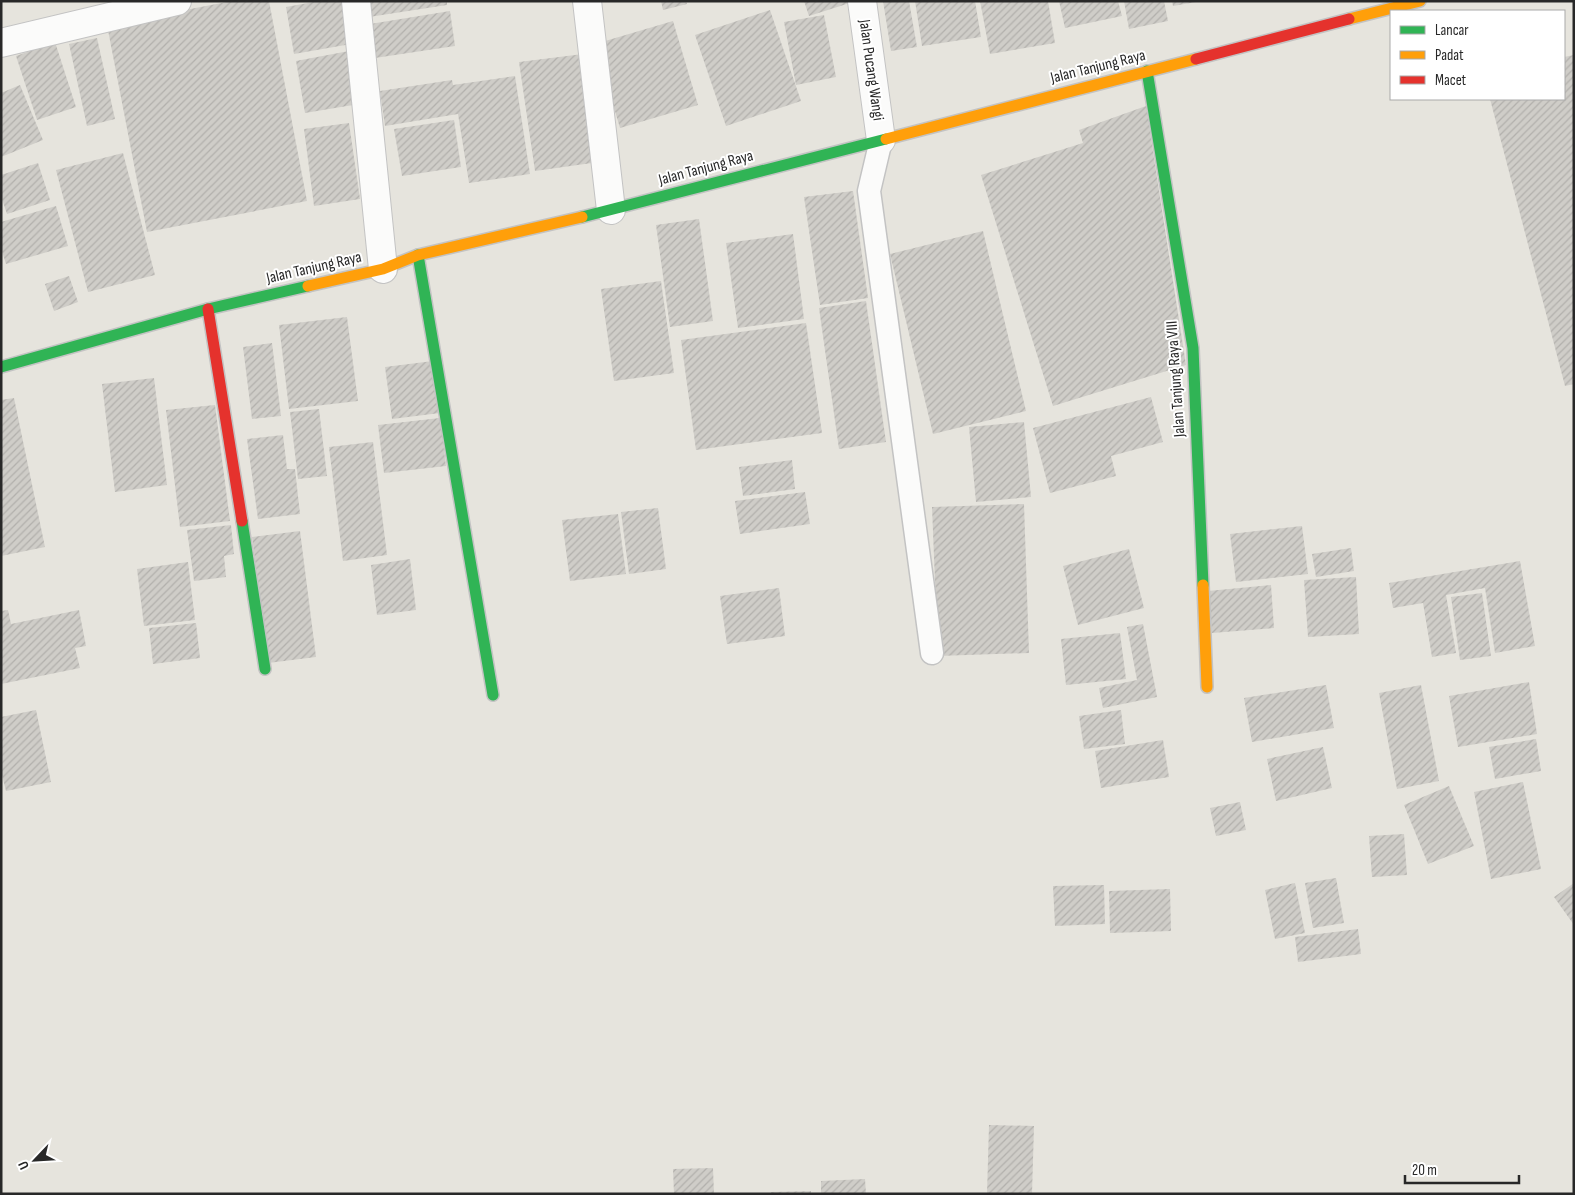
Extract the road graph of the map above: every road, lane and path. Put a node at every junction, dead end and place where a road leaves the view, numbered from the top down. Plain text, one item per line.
1 (177, 1) edge
2 (356, 1) edge
3 (587, 1) edge
4 (862, 1) edge
5 (1420, 1) edge
6 (1, 43) edge
7 (1147, 71) junction
8 (881, 140) junction
9 (611, 210) junction
10 (418, 255) junction
11 (383, 269) junction
12 (208, 309) junction
13 (1, 367) edge
14 (932, 653) dead end
15 (265, 669) dead end
16 (1207, 687) dead end
17 (493, 694) dead end

1 - 6 street
2 - 11 street
3 - 9 street
4 - 8 street, Jalan Pucang Wangi
5 - 7 main road, Jalan Tanjung Raya
7 - 8 main road, Jalan Tanjung Raya
7 - 16 main road, Jalan Tanjung Raya VIII
8 - 9 main road, Jalan Tanjung Raya
8 - 14 lane
9 - 10 main road, Jalan Tanjung Raya
10 - 11 main road, Jalan Tanjung Raya
10 - 17 main road
11 - 12 main road, Jalan Tanjung Raya
12 - 13 main road, Jalan Tanjung Raya
12 - 15 main road

